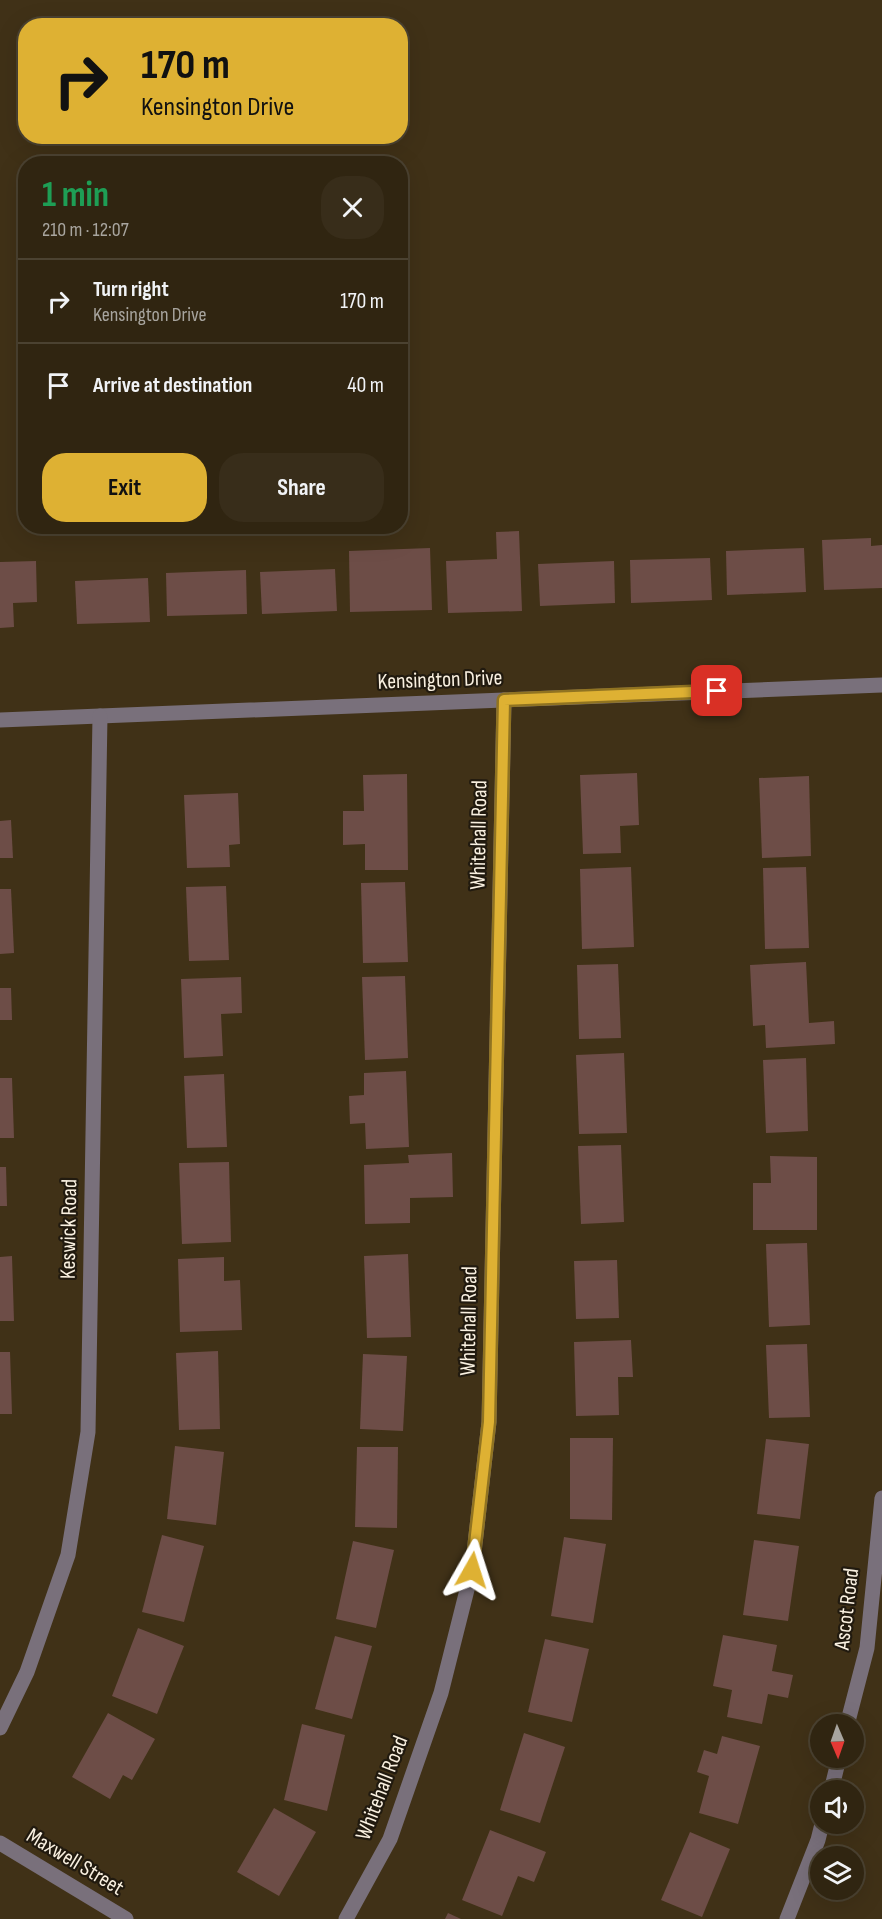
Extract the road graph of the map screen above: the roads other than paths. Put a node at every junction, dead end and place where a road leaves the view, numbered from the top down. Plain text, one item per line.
1 (882, 685) edge
2 (504, 700) junction
3 (100, 716) junction
4 (0, 720) edge
5 (882, 1498) edge
6 (874, 1649) edge
7 (851, 1714) edge
8 (0, 1728) edge
9 (820, 1834) edge
10 (0, 1843) edge
11 (126, 1919) edge
12 (346, 1919) edge
13 (787, 1919) edge

1 - 2 street, Kensington Drive
2 - 3 street, Kensington Drive
2 - 12 street, Whitehall Road
3 - 4 street, Kensington Drive
3 - 8 street, Keswick Road
5 - 6 street, Ascot Road
6 - 7 street, Ascot Road
9 - 13 street
10 - 11 street, Maxwell Street

